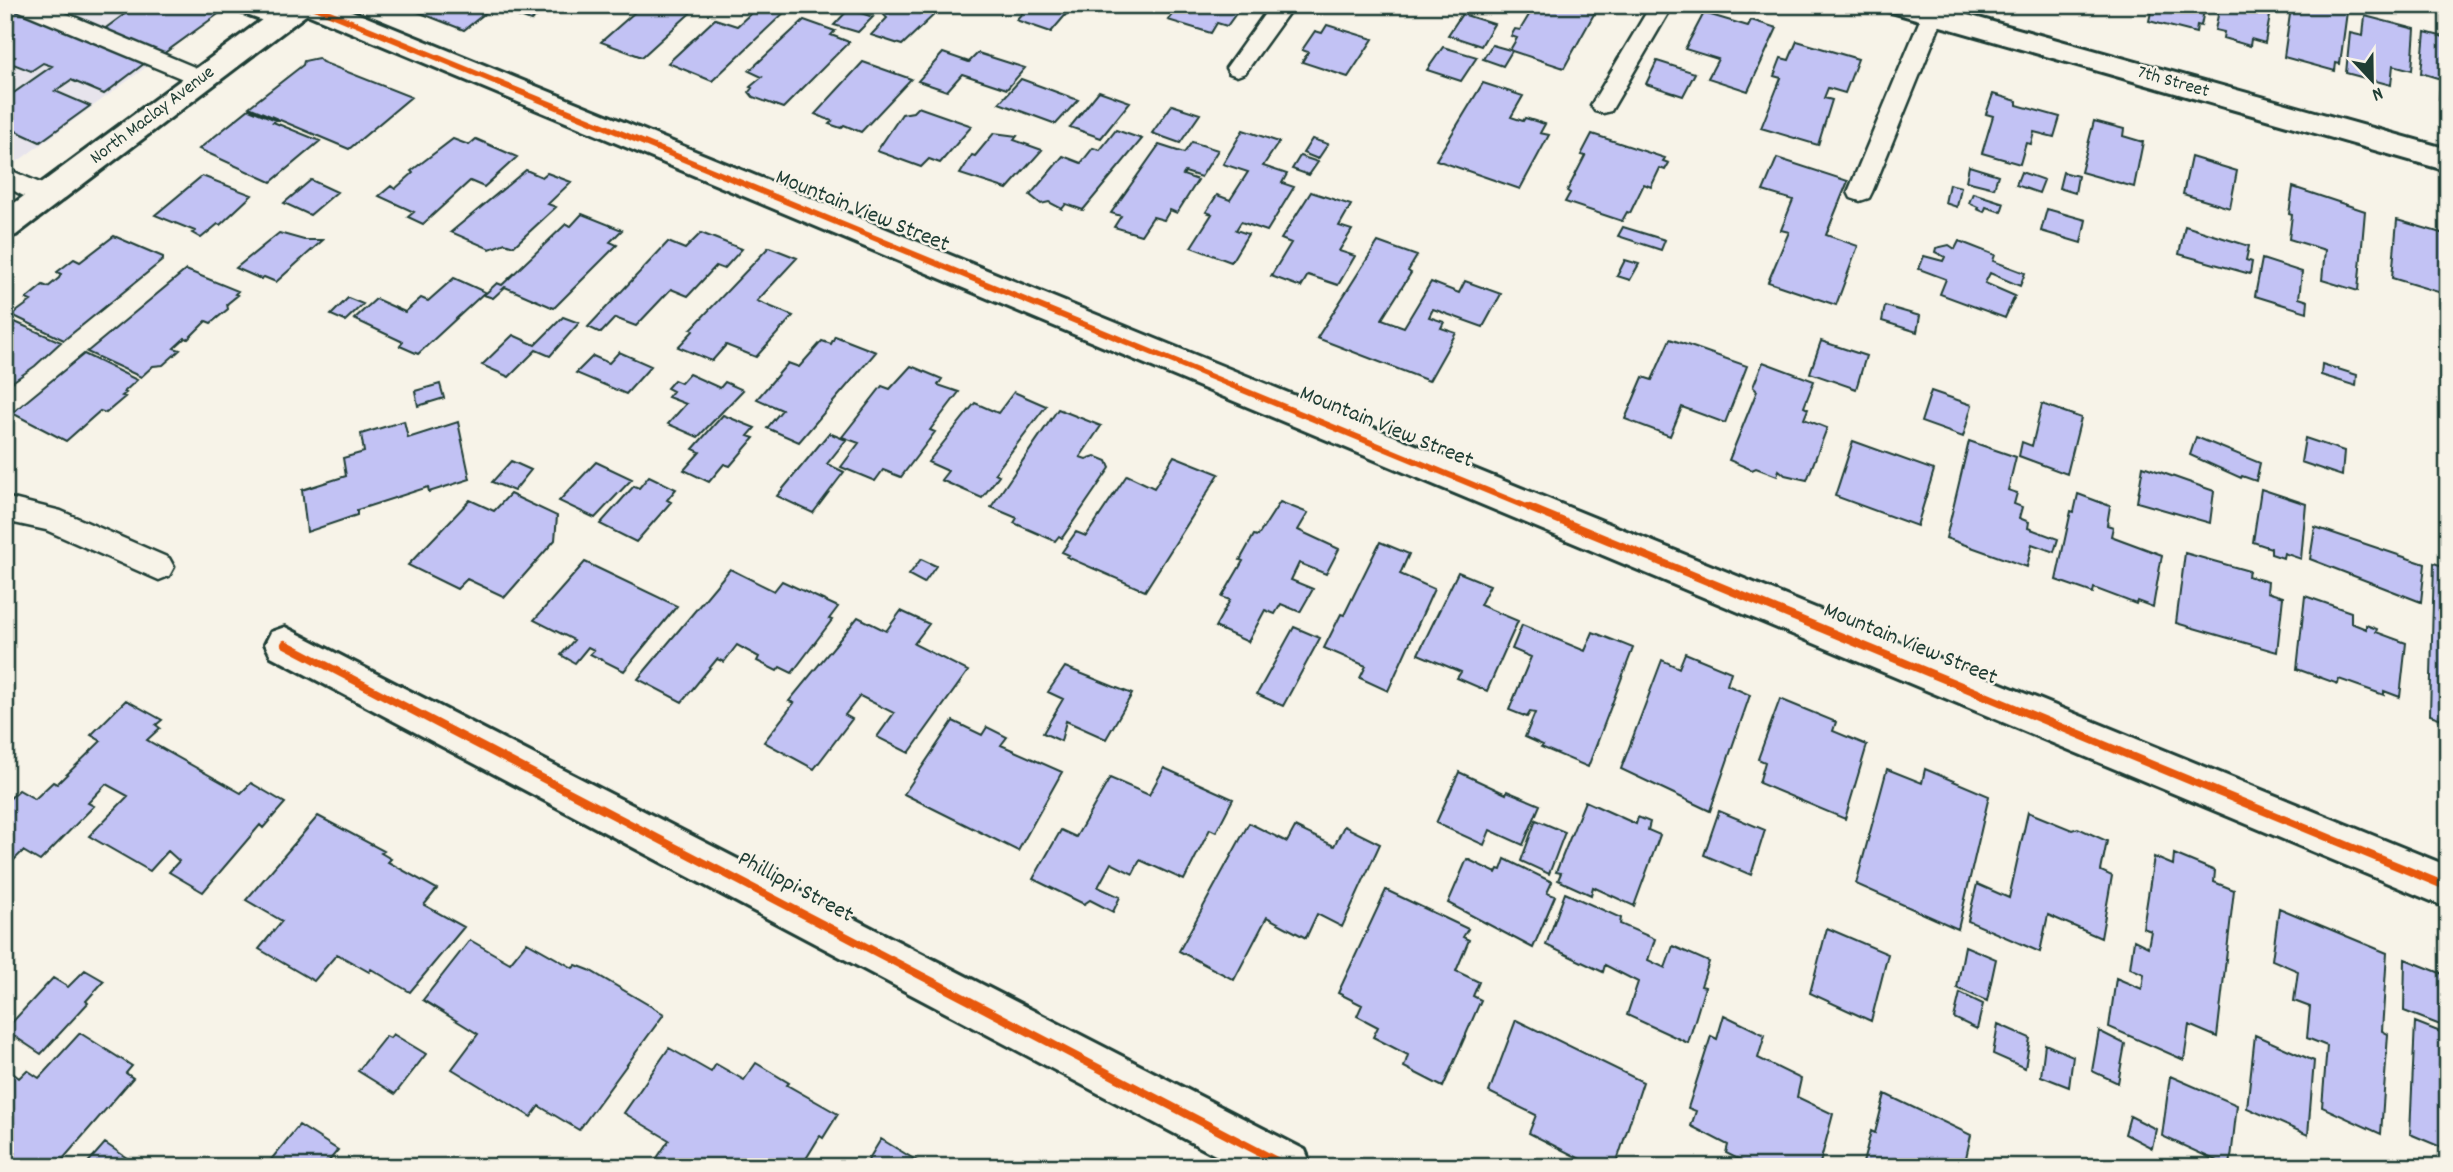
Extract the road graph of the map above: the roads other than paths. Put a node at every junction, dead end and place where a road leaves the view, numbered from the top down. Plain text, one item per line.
1 (25, 5) edge
2 (241, 5) edge
3 (1283, 5) edge
4 (1662, 5) edge
5 (1898, 5) edge
6 (297, 10) edge
7 (1933, 15) junction
8 (1237, 68) dead end
9 (203, 79) junction
10 (1603, 105) dead end
11 (2448, 160) edge
12 (5, 176) edge
13 (1860, 192) dead end
14 (47, 196) junction
15 (5, 227) edge
16 (5, 509) edge
17 (159, 568) dead end
18 (285, 644) dead end
19 (2448, 887) edge
20 (1288, 1167) edge

1 - 9 lane
2 - 6 lane
3 - 8 lane
4 - 10 lane
5 - 7 street, 7th Street
6 - 9 street, North Maclay Avenue
6 - 19 street, Mountain View Street
7 - 11 street, 7th Street
7 - 13 lane
9 - 14 street, North Maclay Avenue
12 - 14 lane
14 - 15 street, North Maclay Avenue
16 - 17 lane
18 - 20 street, Phillippi Street

